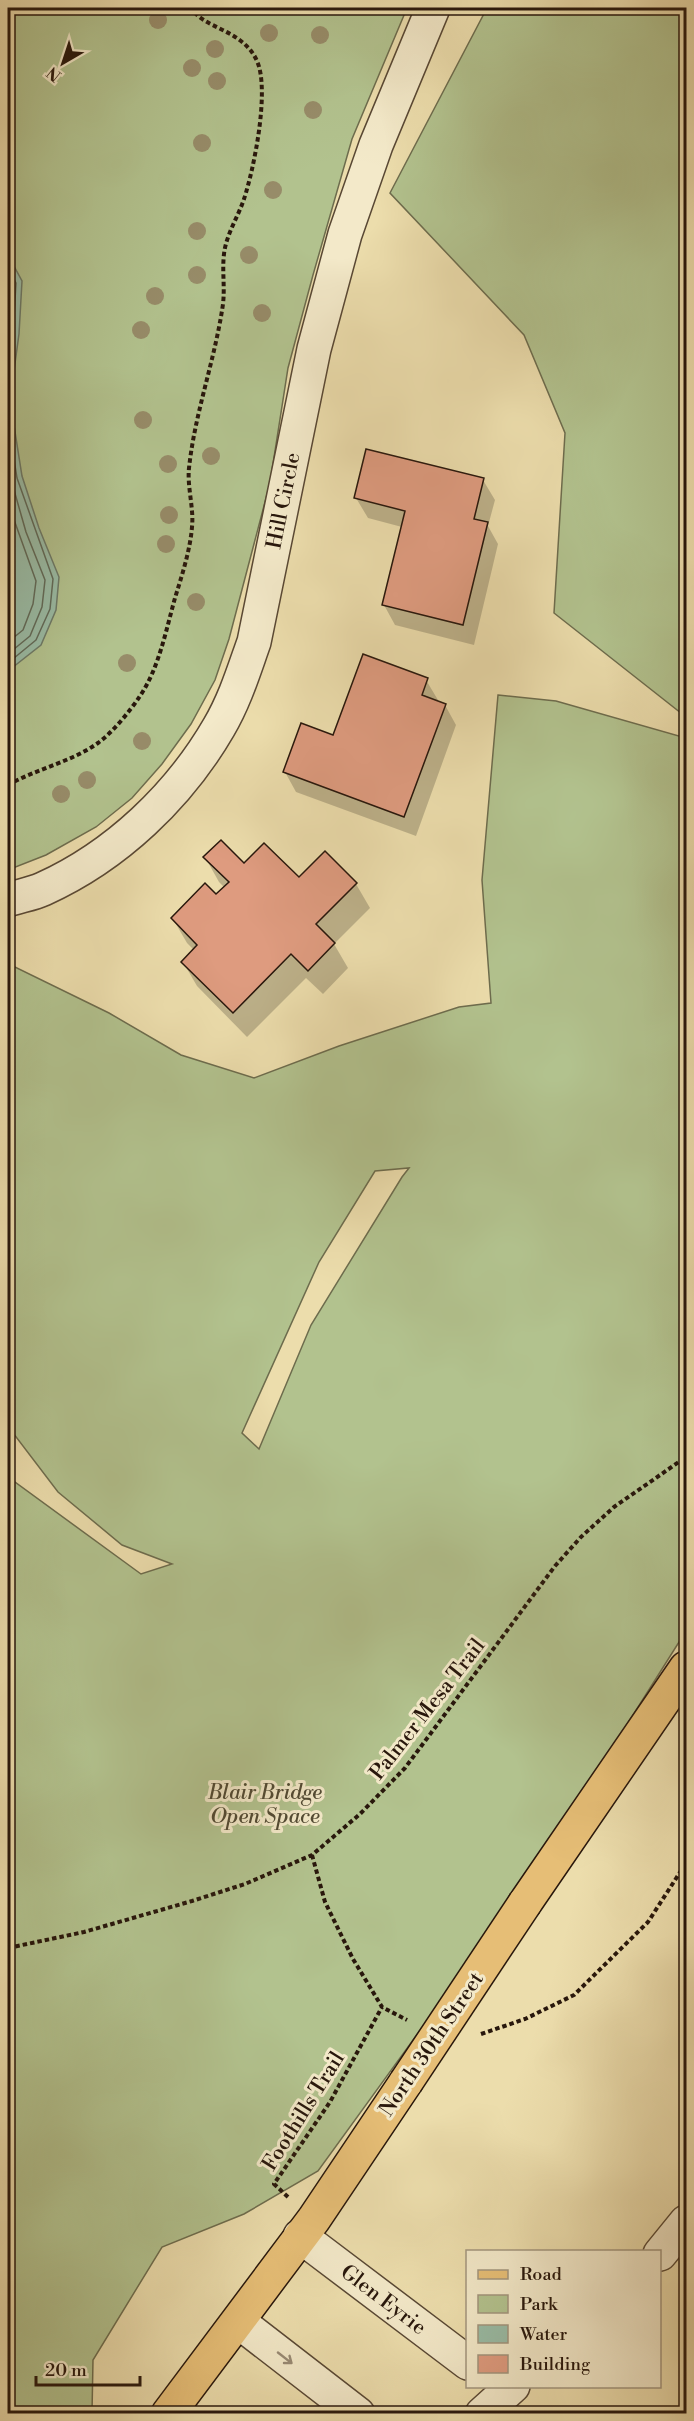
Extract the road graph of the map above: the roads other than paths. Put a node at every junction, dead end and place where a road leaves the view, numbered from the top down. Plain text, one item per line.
1 (433, 8) edge
2 (8, 900) edge
3 (687, 1668) edge
4 (687, 2222) edge
5 (307, 2228) junction
6 (661, 2253) edge
7 (239, 2322) junction
8 (466, 2361) edge
9 (168, 2414) edge
10 (358, 2414) edge

1 - 2 street, Hill Circle
3 - 5 main road, North 30th Street, bridge
4 - 6 street
5 - 7 main road, North 30th Street
5 - 8 street, Glen Eyrie
7 - 9 main road, North 30th Street
7 -> 10 street

